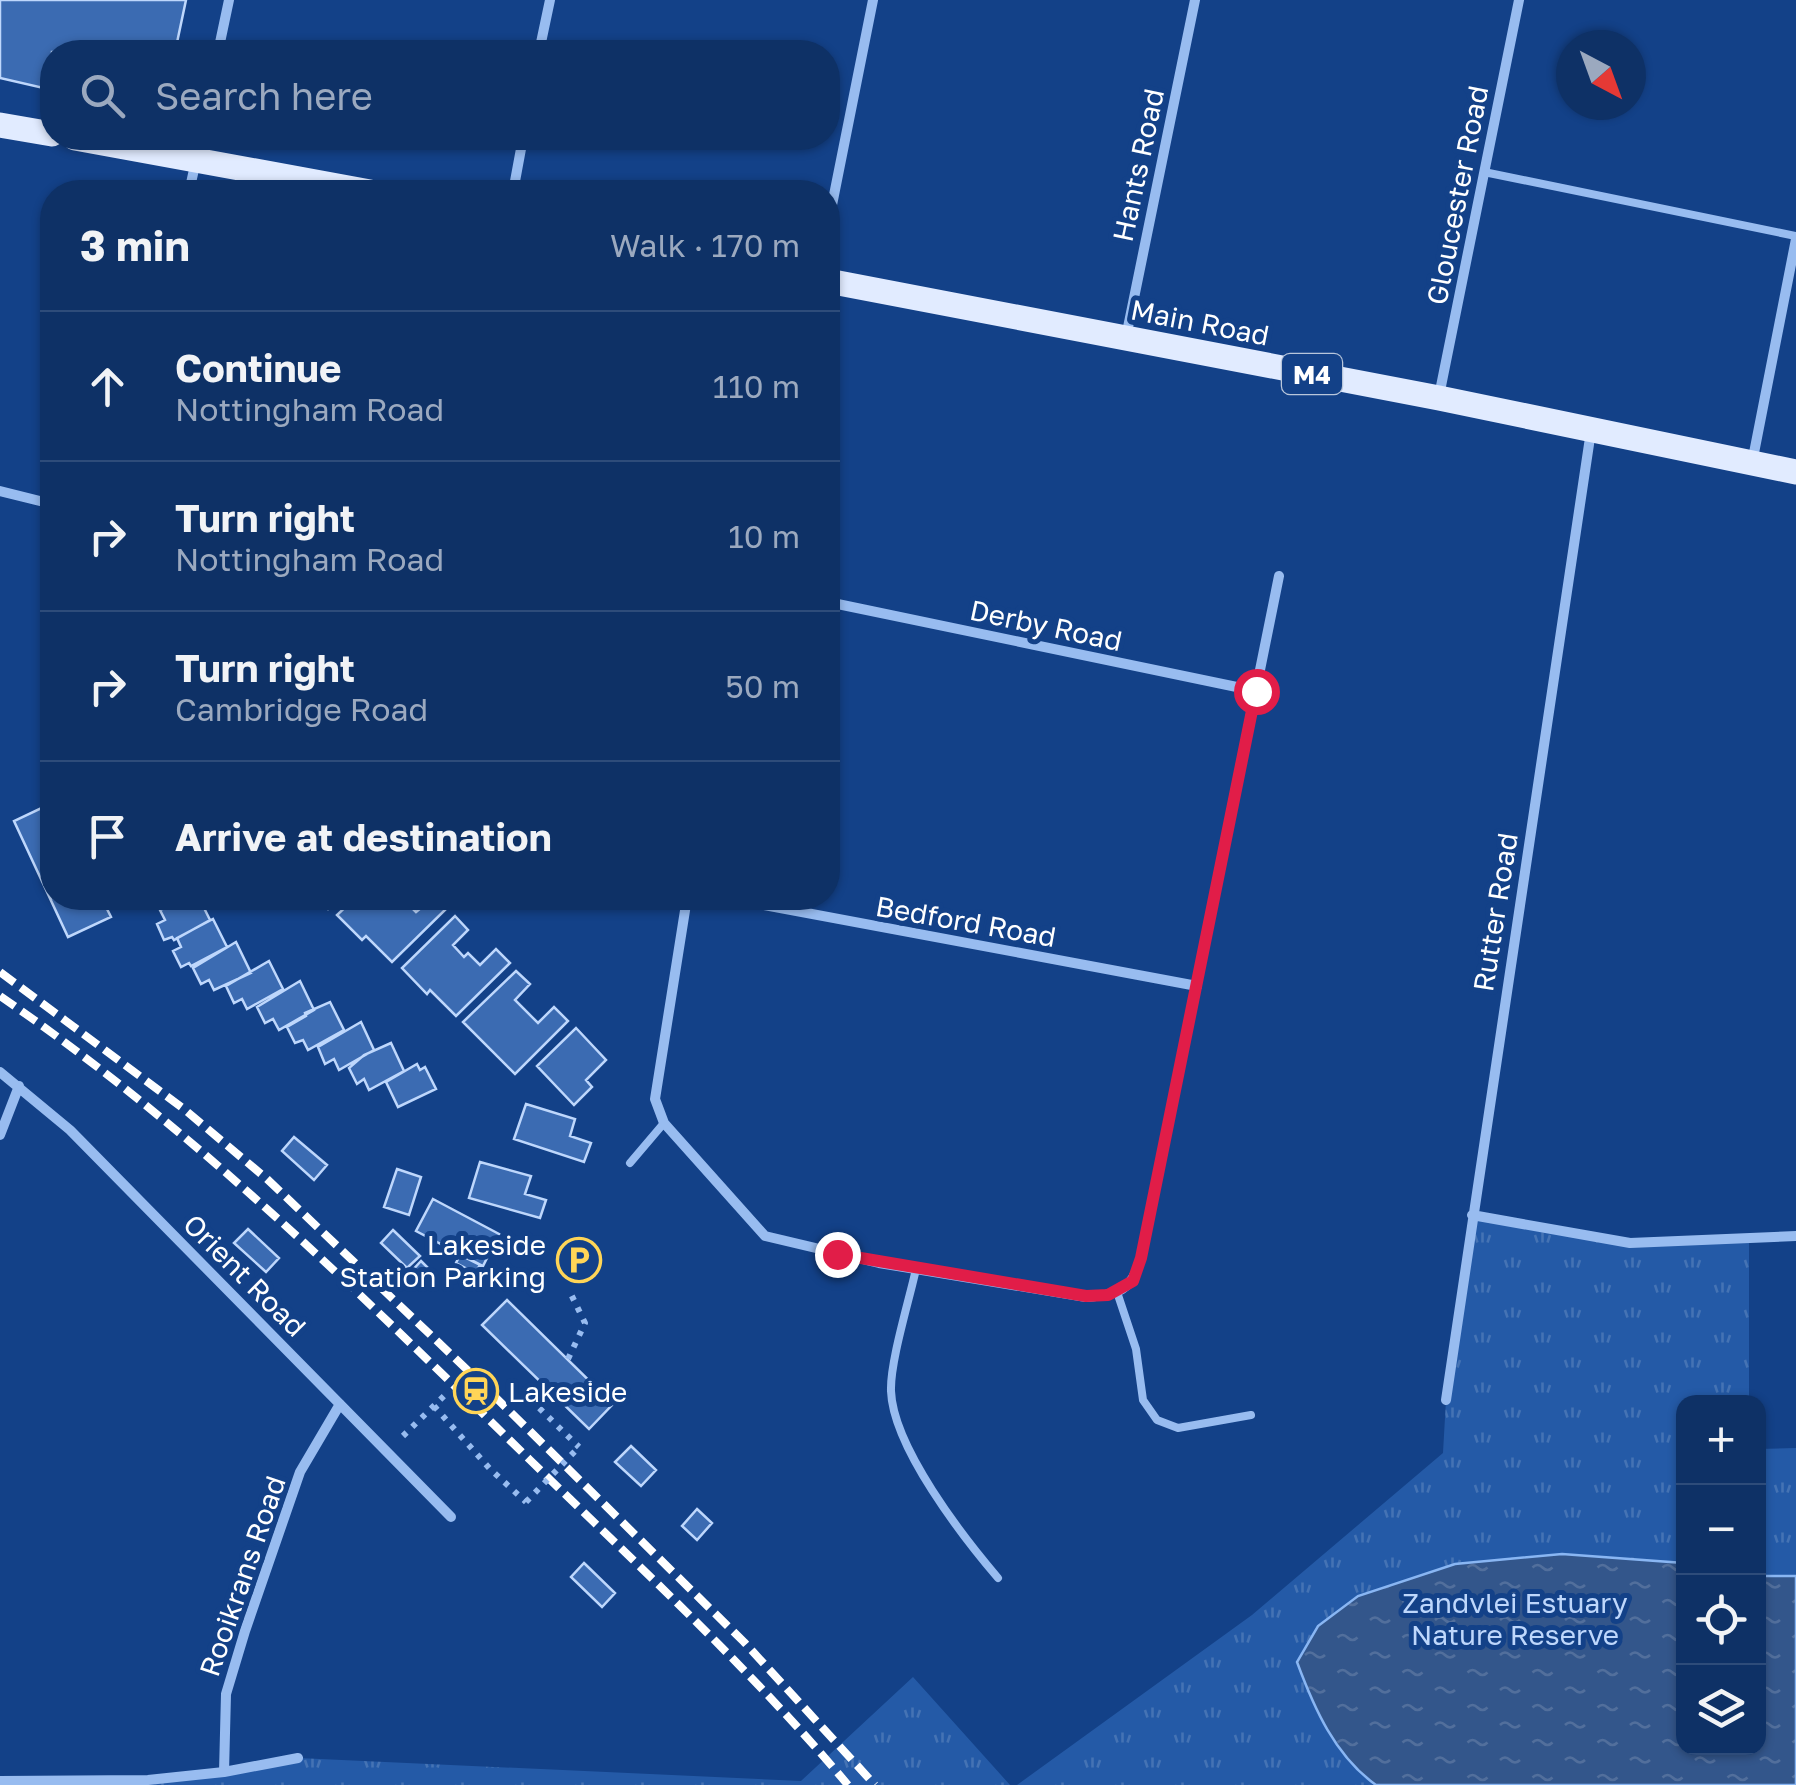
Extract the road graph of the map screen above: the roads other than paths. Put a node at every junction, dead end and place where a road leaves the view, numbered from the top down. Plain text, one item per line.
1 (230, 0) edge
2 (550, 0) edge
3 (872, 0) edge
4 (1196, 0) edge
5 (1519, 0) edge
6 (221, 40) edge
7 (542, 40) edge
8 (0, 124) edge
9 (40, 132) edge
10 (198, 150) edge
11 (206, 150) edge
12 (520, 150) edge
13 (1484, 172) junction
14 (192, 180) edge
15 (323, 180) edge
16 (515, 180) edge
17 (837, 180) edge
18 (1796, 237) edge
19 (840, 283) edge
20 (1125, 339) junction
21 (1439, 398) junction
22 (1591, 430) junction
23 (1752, 462) junction
24 (1796, 472) edge
25 (0, 491) edge
26 (40, 501) edge
27 (1279, 576) dead end
28 (840, 604) edge
29 (1256, 691) junction
30 (686, 910) edge
31 (791, 910) edge
32 (1198, 986) junction
33 (0, 1072) edge
34 (18, 1086) junction
35 (664, 1124) junction
36 (0, 1135) edge
37 (630, 1163) dead end
38 (1472, 1214) junction
39 (1796, 1236) edge
40 (916, 1269) junction
41 (1117, 1292) junction
42 (1446, 1400) dead end
43 (340, 1404) junction
44 (1251, 1416) dead end
45 (452, 1518) dead end
46 (998, 1578) dead end
47 (298, 1758) dead end
48 (224, 1772) junction
49 (0, 1781) edge

1 - 6 street
2 - 7 street
3 - 17 street
4 - 20 street, Hants Road
5 - 13 street, Gloucester Road
8 - 9 main road
10 - 14 street
11 - 15 main road
12 - 16 street
13 - 18 lane
13 - 21 street, Gloucester Road
18 - 23 street
19 - 20 main road, Main Road / M4
20 - 21 main road, Main Road / M4
21 - 22 main road, Main Road / M4
22 - 23 main road, Main Road / M4
22 - 38 street, Rutter Road
23 - 24 main road, Main Road / M4
25 - 26 street
27 - 29 street
28 - 29 street, Derby Road
29 - 32 street
30 - 35 street
31 - 32 street, Bedford Road
32 - 41 street
33 - 34 street, Orient Road
34 - 36 street
34 - 43 street, Orient Road
35 - 37 lane
35 - 40 street
38 - 39 street
38 - 42 street, Rutter Road
40 - 41 street
40 - 46 lane
41 - 44 lane
43 - 45 street, Orient Road
43 - 48 street, Rooikrans Road
47 - 48 street
48 - 49 street

